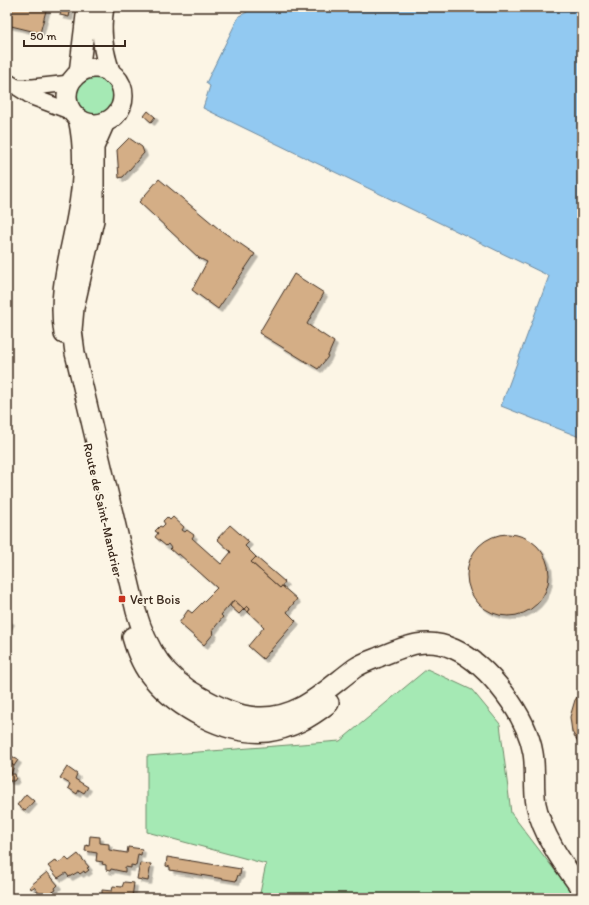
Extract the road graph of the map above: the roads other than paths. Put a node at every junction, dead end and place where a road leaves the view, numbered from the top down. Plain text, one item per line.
1 (87, 7) edge
2 (104, 7) edge
3 (111, 74) junction
4 (75, 78) junction
5 (13, 84) edge
6 (75, 115) junction
7 (105, 122) junction
8 (380, 656) junction
9 (582, 890) edge

1 - 4 main road
2 - 3 main road
3 - 4 main road
3 - 7 main road
4 - 5 street
4 - 6 main road
5 - 6 street
6 - 7 main road
6 - 8 main road, Route de Saint-Mandrier
7 - 8 main road, Route de Saint-Mandrier
8 - 9 main road, Route de Saint-Mandrier

